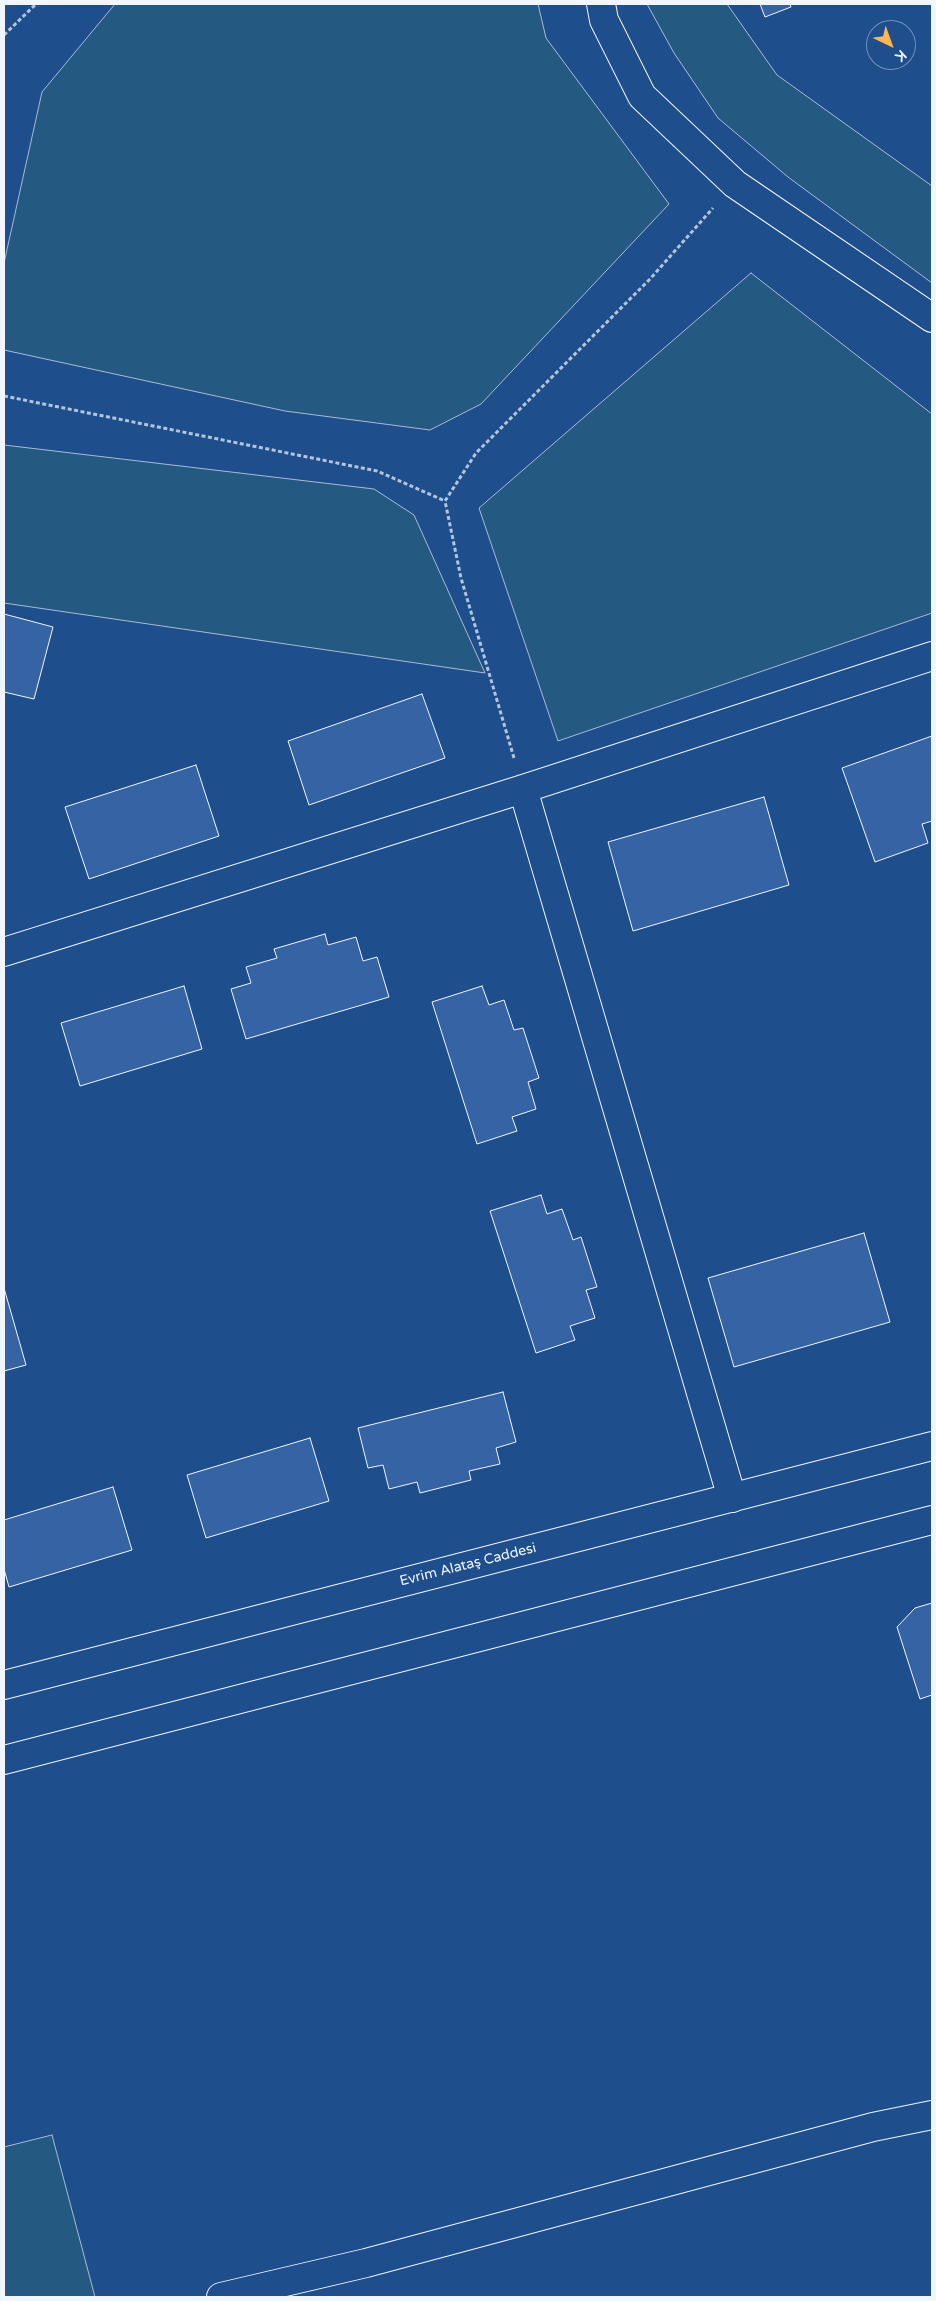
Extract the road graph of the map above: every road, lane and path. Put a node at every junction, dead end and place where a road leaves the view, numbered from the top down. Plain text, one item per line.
1 (36, 4) edge
2 (601, 4) edge
3 (4, 35) edge
4 (735, 184) junction
5 (932, 318) edge
6 (4, 396) edge
7 (445, 501) junction
8 (932, 656) edge
9 (523, 789) junction
10 (4, 952) edge
11 (932, 1446) edge
12 (732, 1498) junction
13 (932, 1520) edge
14 (4, 1685) edge
15 (4, 1760) edge
16 (932, 2115) edge
17 (221, 2297) edge

1 - 3 path
2 - 4 street
4 - 5 street
4 - 7 path
6 - 7 path
7 - 9 path
8 - 9 street
9 - 10 street
9 - 12 street
11 - 12 street, Evrim Alataş Caddesi
12 - 14 street, Evrim Alataş Caddesi
13 - 15 street
16 - 17 street

